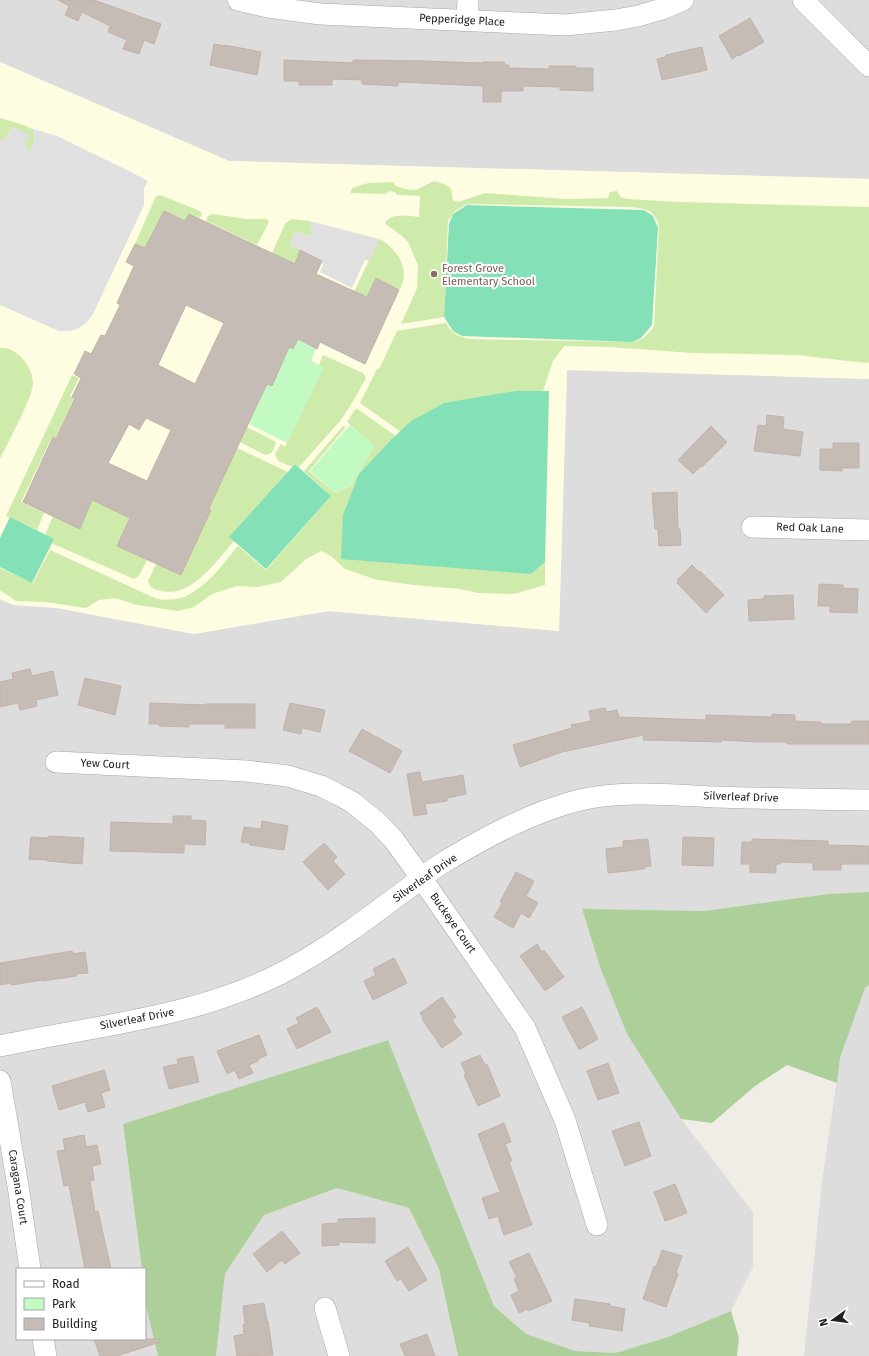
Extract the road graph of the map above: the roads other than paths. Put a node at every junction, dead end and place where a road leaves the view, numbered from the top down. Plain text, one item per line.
1 (238, 0) edge
2 (683, 0) edge
3 (803, 0) edge
4 (467, 10) edge
5 (869, 66) edge
6 (752, 527) dead end
7 (869, 530) edge
8 (56, 762) dead end
9 (155, 767) joint
10 (869, 800) edge
11 (422, 879) junction
12 (0, 1046) edge
13 (0, 1081) edge
14 (597, 1225) dead end
15 (30, 1268) edge
16 (325, 1308) dead end
17 (43, 1340) edge
18 (46, 1356) edge
19 (339, 1356) edge

1 - 4 street, Pepperidge Place
2 - 4 street, Pepperidge Place
3 - 5 street
6 - 7 street, Red Oak Lane
8 - 9 street, Yew Court
9 - 11 street, Buckeye Court
10 - 11 street, Silverleaf Drive
11 - 12 street, Silverleaf Drive
11 - 14 street, Buckeye Court
13 - 15 street, Caragana Court
16 - 19 street
17 - 18 street

